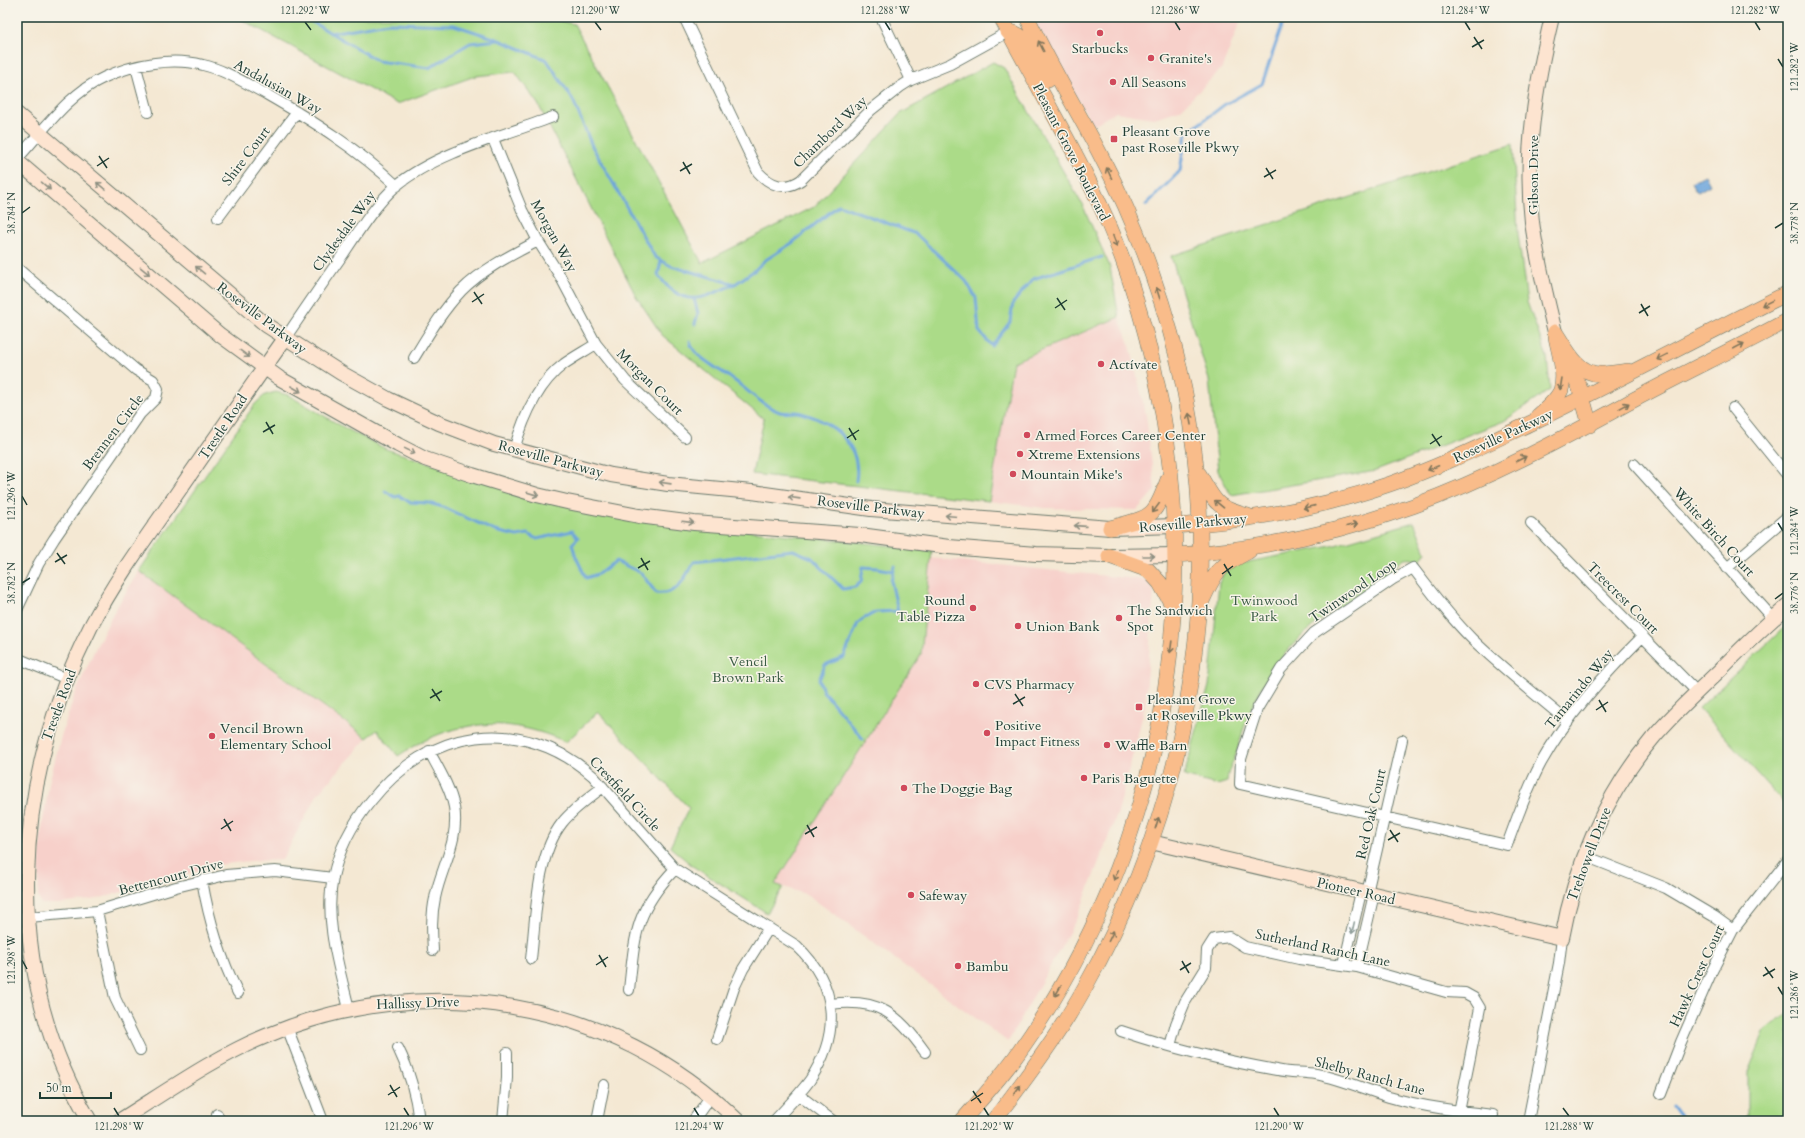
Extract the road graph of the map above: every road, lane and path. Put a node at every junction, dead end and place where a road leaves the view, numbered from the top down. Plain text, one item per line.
1 (684, 17) edge
2 (881, 17) edge
3 (1001, 17) edge
4 (1027, 17) edge
5 (1552, 17) edge
6 (1008, 32) junction
7 (136, 67) junction
8 (911, 80) junction
9 (148, 112) dead end
10 (297, 112) junction
11 (1078, 113) junction
12 (17, 114) edge
13 (553, 117) dead end
14 (41, 134) junction
15 (492, 139) junction
16 (17, 160) edge
17 (397, 186) junction
18 (218, 218) dead end
19 (538, 241) junction
20 (17, 268) edge
21 (1788, 293) edge
22 (1788, 320) edge
23 (1555, 332) junction
24 (286, 338) junction
25 (596, 344) junction
26 (414, 358) dead end
27 (264, 367) junction
28 (1637, 370) junction
29 (1583, 398) junction
30 (1733, 408) dead end
31 (1534, 421) junction
32 (1590, 424) junction
33 (685, 437) dead end
34 (514, 450) junction
35 (1634, 464) dead end
36 (1197, 471) junction
37 (1171, 472) junction
38 (1788, 476) edge
39 (1788, 516) edge
40 (1254, 517) junction
41 (1531, 523) dead end
42 (1201, 525) junction
43 (1175, 526) junction
44 (1110, 528) junction
45 (1259, 545) junction
46 (1200, 553) junction
47 (1176, 555) junction
48 (1109, 556) junction
49 (1727, 568) junction
50 (1200, 606) junction
51 (1788, 606) edge
52 (1174, 608) junction
53 (17, 610) edge
54 (1773, 618) junction
55 (1642, 637) junction
56 (17, 658) edge
57 (67, 679) junction
58 (1697, 692) junction
59 (1567, 721) junction
60 (1402, 740) dead end
61 (429, 751) junction
62 (603, 787) junction
63 (1385, 817) junction
64 (1130, 840) junction
65 (1151, 842) junction
66 (1585, 856) junction
67 (1788, 860) edge
68 (675, 869) junction
69 (333, 878) junction
70 (202, 880) junction
71 (1367, 893) junction
72 (97, 911) junction
73 (1123, 912) junction
74 (21, 918) edge
75 (769, 928) junction
76 (1733, 930) junction
77 (1562, 938) junction
78 (433, 950) dead end
79 (531, 959) dead end
80 (1344, 964) junction
81 (1357, 967) junction
82 (629, 990) dead end
83 (238, 993) dead end
84 (830, 1004) junction
85 (349, 1009) junction
86 (287, 1027) junction
87 (1121, 1031) dead end
88 (716, 1039) dead end
89 (1170, 1046) junction
90 (398, 1048) dead end
91 (140, 1050) dead end
92 (925, 1052) dead end
93 (507, 1053) dead end
94 (604, 1085) dead end
95 (1661, 1094) dead end
96 (798, 1095) junction
97 (710, 1097) junction
98 (1458, 1112) junction
99 (1493, 1115) dead end
100 (90, 1121) edge
101 (119, 1121) edge
102 (323, 1121) edge
103 (418, 1121) edge
104 (503, 1121) edge
105 (597, 1121) edge
106 (693, 1121) edge
107 (738, 1121) edge
108 (774, 1121) edge
109 (833, 1121) edge
110 (962, 1121) edge
111 (993, 1121) edge
112 (1528, 1121) edge

1 - 8 street, Chambord Way
2 - 8 street
3 - 6 main road, Pleasant Grove Boulevard
11 -> 4 main road, Pleasant Grove Boulevard
5 - 23 street, Gibson Drive
6 - 8 street, Chambord Way
6 - 11 main road
6 -> 37 main road, Pleasant Grove Boulevard
7 - 9 street
7 - 10 street, Andalusian Way
7 - 14 street, Andalusian Way
10 - 17 street, Andalusian Way
10 - 18 street, Shire Court
36 -> 11 main road, Pleasant Grove Boulevard
12 - 14 street, Roseville Parkway
13 - 15 street, Clydesdale Way
14 - 16 street, Andalusian Way
24 -> 14 street, Roseville Parkway
15 - 17 street, Clydesdale Way
15 - 19 street, Morgan Way
16 -> 27 street, Roseville Parkway
17 - 24 street, Clydesdale Way
19 - 25 street, Morgan Way
19 - 26 street
20 - 53 street, Brennen Circle
21 -> 28 main road, Roseville Parkway
32 -> 22 main road, Roseville Parkway
23 - 28 main road
23 - 29 main road
23 -> 31 main road
24 - 27 street, Trestle Road
24 - 34 street, Roseville Parkway
25 - 33 street, Morgan Court
25 - 34 street
27 -> 48 street, Roseville Parkway
27 - 57 street, Trestle Road
28 - 29 main road, Roseville Parkway
29 - 31 main road, Roseville Parkway
29 - 32 main road
30 - 38 street
31 -> 40 main road, Roseville Parkway
45 -> 32 main road, Roseville Parkway
44 -> 34 street, Roseville Parkway
35 - 49 street, White Birch Court
40 -> 36 main road
36 - 42 main road, Pleasant Grove Boulevard
37 - 43 main road, Pleasant Grove Boulevard
37 -> 44 main road
39 - 49 street
40 - 42 main road, Roseville Parkway
41 - 55 street, Treecrest Court
42 - 43 main road, Roseville Parkway
42 - 46 main road, Pleasant Grove Boulevard
43 - 44 street, Roseville Parkway
43 - 47 main road, Pleasant Grove Boulevard
45 - 46 main road, Roseville Parkway
45 - 50 main road
46 - 47 main road, Roseville Parkway
46 - 50 main road, Pleasant Grove Boulevard
48 -> 47 street, Roseville Parkway
47 - 52 main road, Pleasant Grove Boulevard
48 - 52 main road
49 - 54 street, White Birch Court
65 -> 50 main road, Pleasant Grove Boulevard
51 - 54 street, Trehowell Drive
52 -> 64 main road, Pleasant Grove Boulevard
54 - 58 street, Trehowell Drive
55 - 58 street, Treecrest Court
55 - 59 street, Tamarindo Way
56 - 57 street
57 - 74 street, Trestle Road
58 - 66 street, Trehowell Drive
59 - 63 street, Tamarindo Way
59 - 63 street, Twinwood Loop
60 - 63 street, Red Oak Court
61 - 62 street, Crestfield Circle
61 - 69 street, Crestfield Circle
61 - 78 street
62 - 68 street, Crestfield Circle
62 - 79 street
63 - 71 street, Red Oak Court
64 - 73 main road
64 -> 110 main road, Pleasant Grove Boulevard
65 - 71 street, Pioneer Road
65 - 73 main road, Pleasant Grove Boulevard
66 - 76 street
66 - 77 street, Trehowell Drive
67 - 76 street, Hawk Crest Court
68 - 75 street, Crestfield Circle
68 - 82 street
69 - 70 street, Bettencourt Drive
69 - 85 street, Crestfield Circle
70 - 72 street, Bettencourt Drive
70 - 83 street
71 - 77 street, Pioneer Road
71 -> 80 street
71 - 81 street
72 - 74 street, Bettencourt Drive
72 - 91 street
111 -> 73 main road, Pleasant Grove Boulevard
74 - 100 street, Trestle Road
75 - 84 street, Crestfield Circle
75 - 88 street
76 - 95 street, Hawk Crest Court
77 - 112 street, Trehowell Drive
80 - 81 street, Sutherland Ranch Lane
80 - 89 street, Sutherland Ranch Lane
81 - 98 street, Sutherland Ranch Lane
84 - 92 street
84 - 96 street, Crestfield Circle
85 - 86 street, Hallissy Drive
85 - 97 street, Hallissy Drive
86 - 101 street, Hallissy Drive
86 - 102 street
87 - 89 street, Shelby Ranch Lane
89 - 98 street, Shelby Ranch Lane
90 - 103 street
93 - 104 street
94 - 105 street
96 - 108 street, Crestfield Circle
96 - 109 street
97 - 106 street
97 - 107 street, Hallissy Drive
98 - 99 street, Shelby Ranch Lane

